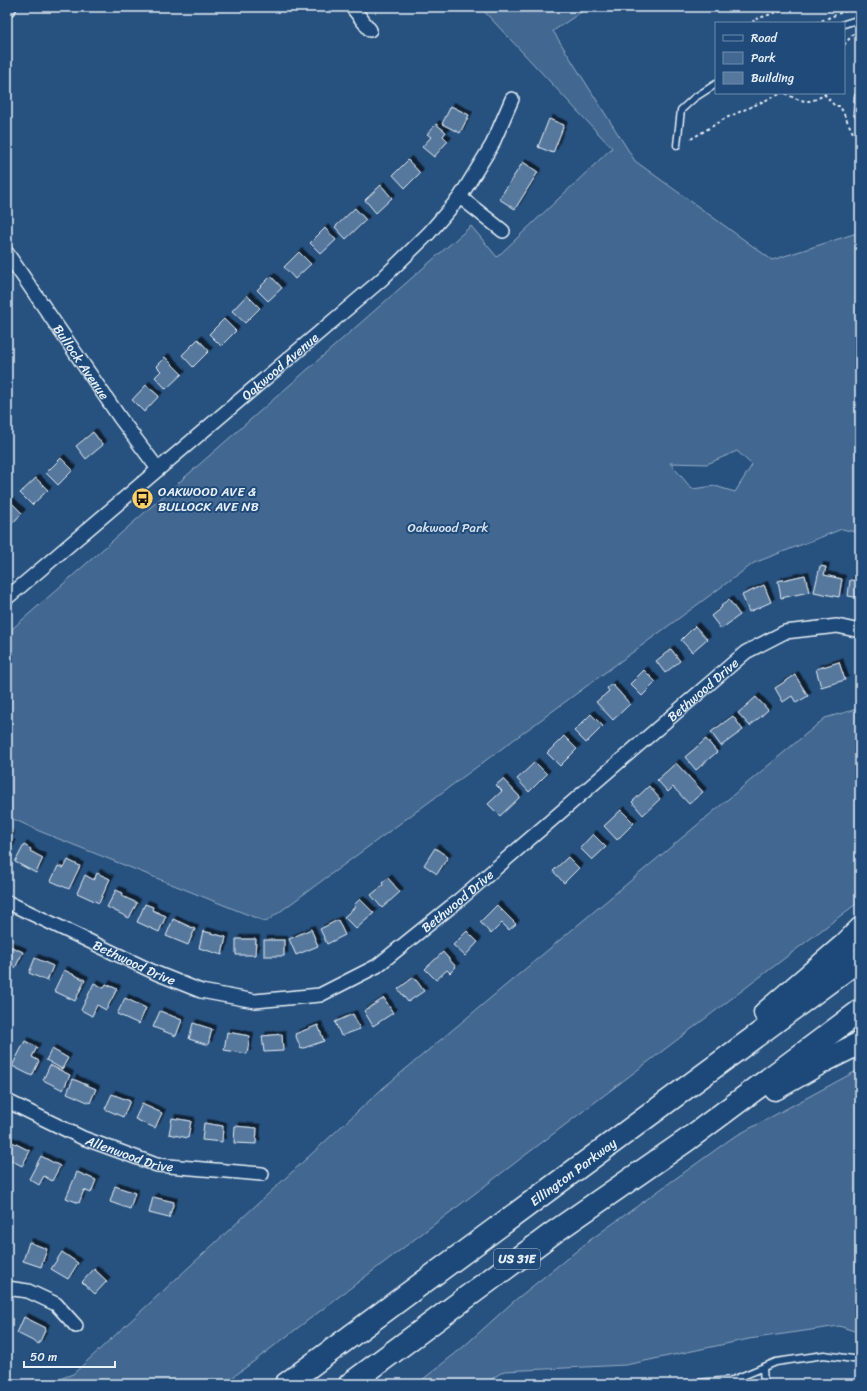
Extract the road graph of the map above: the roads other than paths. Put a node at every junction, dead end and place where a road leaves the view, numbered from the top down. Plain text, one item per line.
1 (352, 7) edge
2 (860, 19) edge
3 (845, 24) edge
4 (370, 30) dead end
5 (715, 85) edge
6 (860, 94) edge
7 (512, 100) dead end
8 (860, 116) edge
9 (677, 145) dead end
10 (460, 197) junction
11 (503, 231) dead end
12 (7, 254) edge
13 (158, 468) junction
14 (7, 598) edge
15 (860, 631) edge
16 (7, 902) edge
17 (860, 929) edge
18 (860, 959) edge
19 (860, 1011) edge
20 (860, 1043) edge
21 (7, 1101) edge
22 (687, 1140) junction
23 (262, 1174) dead end
24 (533, 1202) junction
25 (7, 1288) edge
26 (76, 1326) dead end
27 (860, 1360) edge
28 (763, 1368) junction
29 (286, 1384) edge
30 (350, 1384) edge
31 (685, 1384) edge
32 (764, 1384) edge

1 - 4 street
2 - 3 lane
5 - 9 lane
6 - 8 lane
7 - 10 street, Oakwood Avenue
10 - 11 street
10 - 13 street, Oakwood Avenue
12 - 13 street, Bullock Avenue
13 - 14 street, Oakwood Avenue
15 - 16 street, Bethwood Drive
17 - 24 highway
18 - 24 highway, Ellington Parkway / US 31E
19 - 22 highway, US 31E
20 - 22 highway
21 - 23 street, Allenwood Drive
22 - 30 highway, US 31E
24 - 29 highway, Ellington Parkway / US 31E
25 - 26 street
27 - 28 lane
28 - 31 lane
28 - 32 lane

